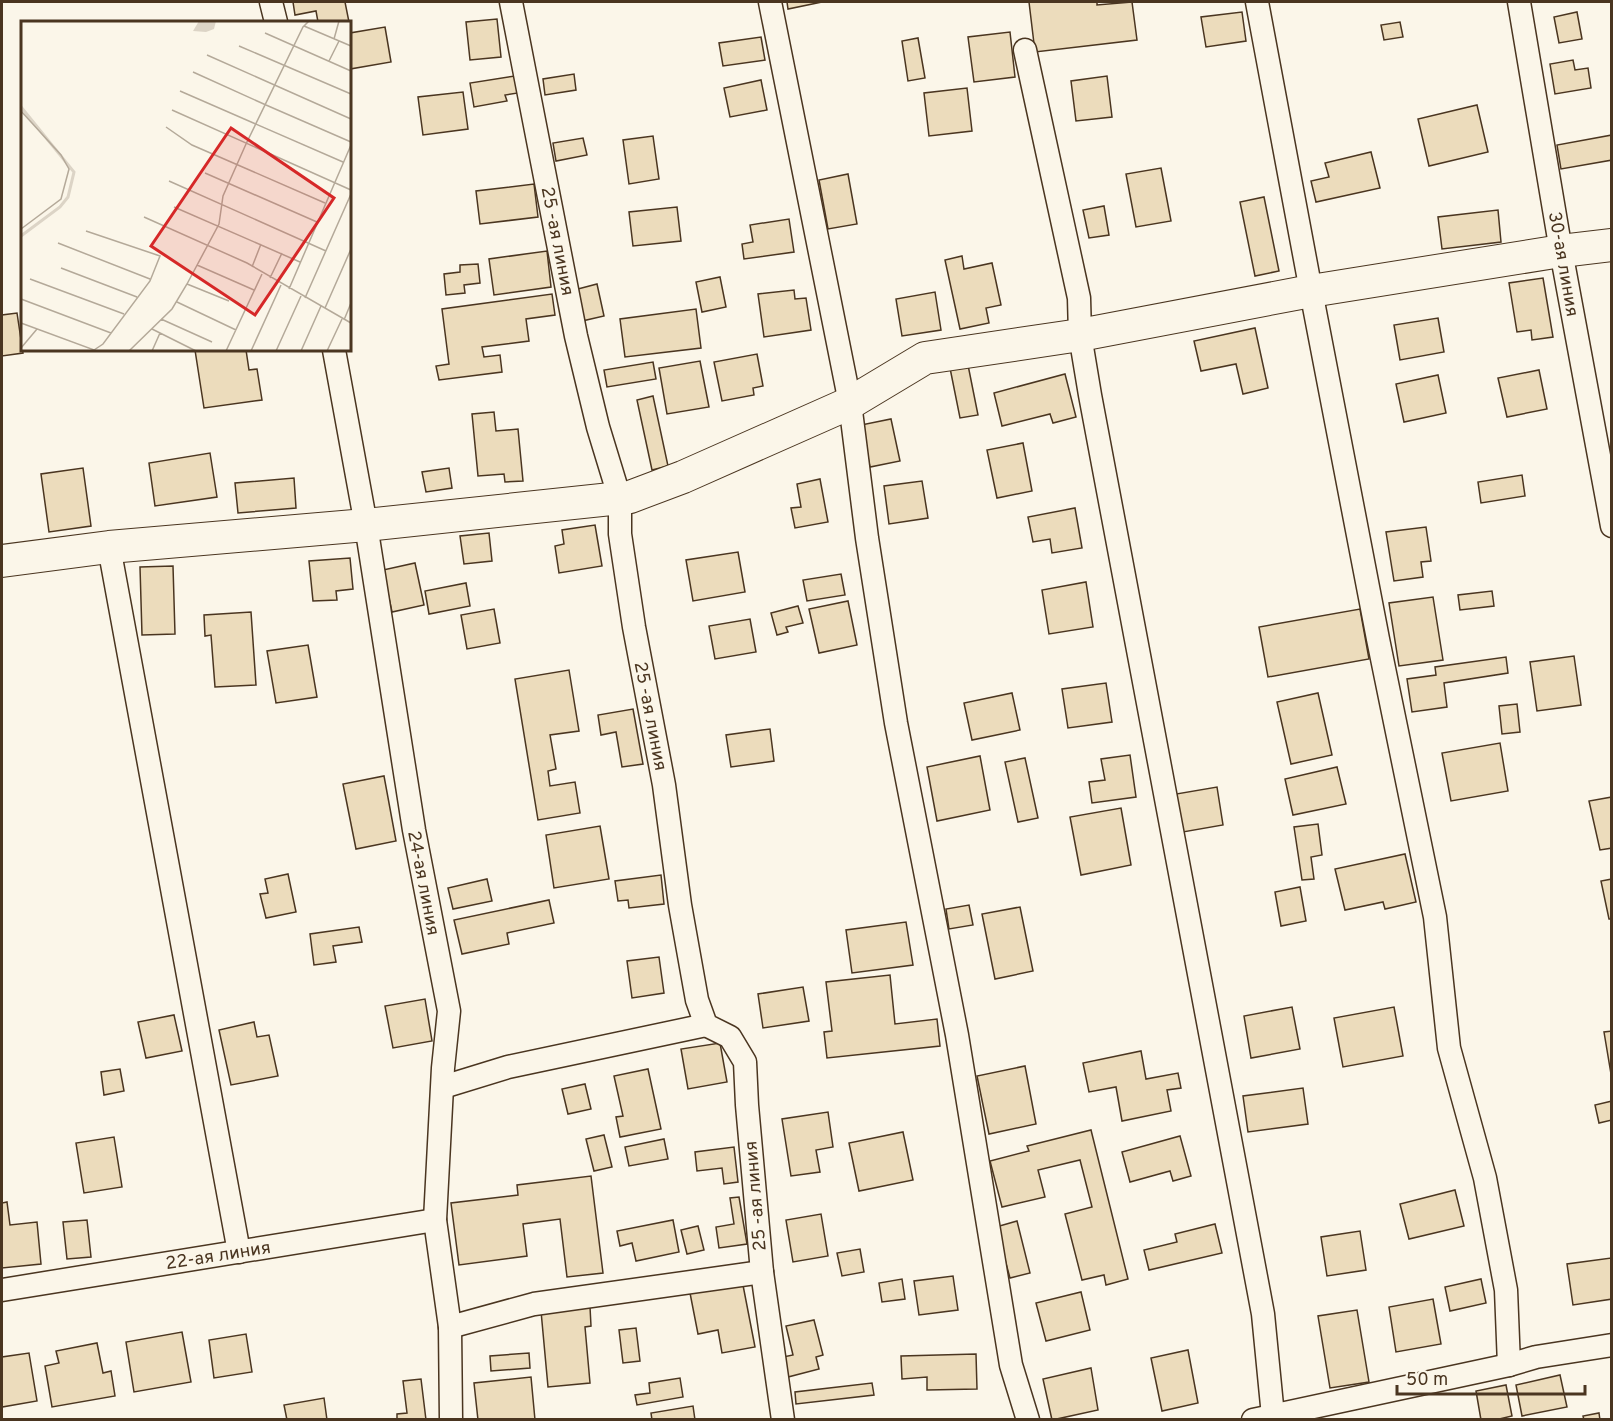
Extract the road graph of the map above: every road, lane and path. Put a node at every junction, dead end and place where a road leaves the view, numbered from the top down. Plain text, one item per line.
1 (271, 2) edge
2 (511, 2) edge
3 (770, 2) edge
4 (1257, 2) edge
5 (1519, 2) edge
6 (276, 21) edge
7 (1025, 50) dead end
8 (1611, 245) edge
9 (1561, 251) junction
10 (1311, 291) junction
11 (1080, 335) junction
12 (334, 351) edge
13 (850, 403) junction
14 (620, 499) junction
15 (366, 525) junction
16 (1611, 526) edge
17 (109, 547) junction
18 (2, 561) edge
19 (706, 1025) junction
20 (443, 1087) junction
21 (435, 1220) junction
22 (239, 1252) junction
23 (762, 1272) junction
24 (2, 1290) edge
25 (450, 1327) junction
26 (1611, 1345) edge
27 (1509, 1365) junction
28 (1263, 1418) edge
29 (451, 1419) edge
30 (783, 1419) edge
31 (1028, 1419) edge

1 - 6 street
2 - 14 street, 25 -ая линия
3 - 13 street
4 - 10 street
5 - 9 street, 30-ая линия
7 - 11 street
8 - 9 street
9 - 10 street
9 - 16 street, 30-ая линия
10 - 11 street
10 - 27 street
11 - 13 street
11 - 28 street
12 - 15 street, 24-ая линия
13 - 14 street
13 - 31 street
14 - 15 street
14 - 19 street, 25 -ая линия
15 - 17 street
15 - 20 street, 24-ая линия
17 - 18 street
17 - 22 street
19 - 20 street
19 - 23 street, 25 -ая линия
20 - 21 street, 24-ая линия
21 - 22 street, 22-ая линия
21 - 25 street, 24-ая линия
22 - 24 street, 22-ая линия
23 - 25 street
23 - 30 street, 25 -ая линия
25 - 29 street, 24-ая линия
26 - 27 street
27 - 28 street

